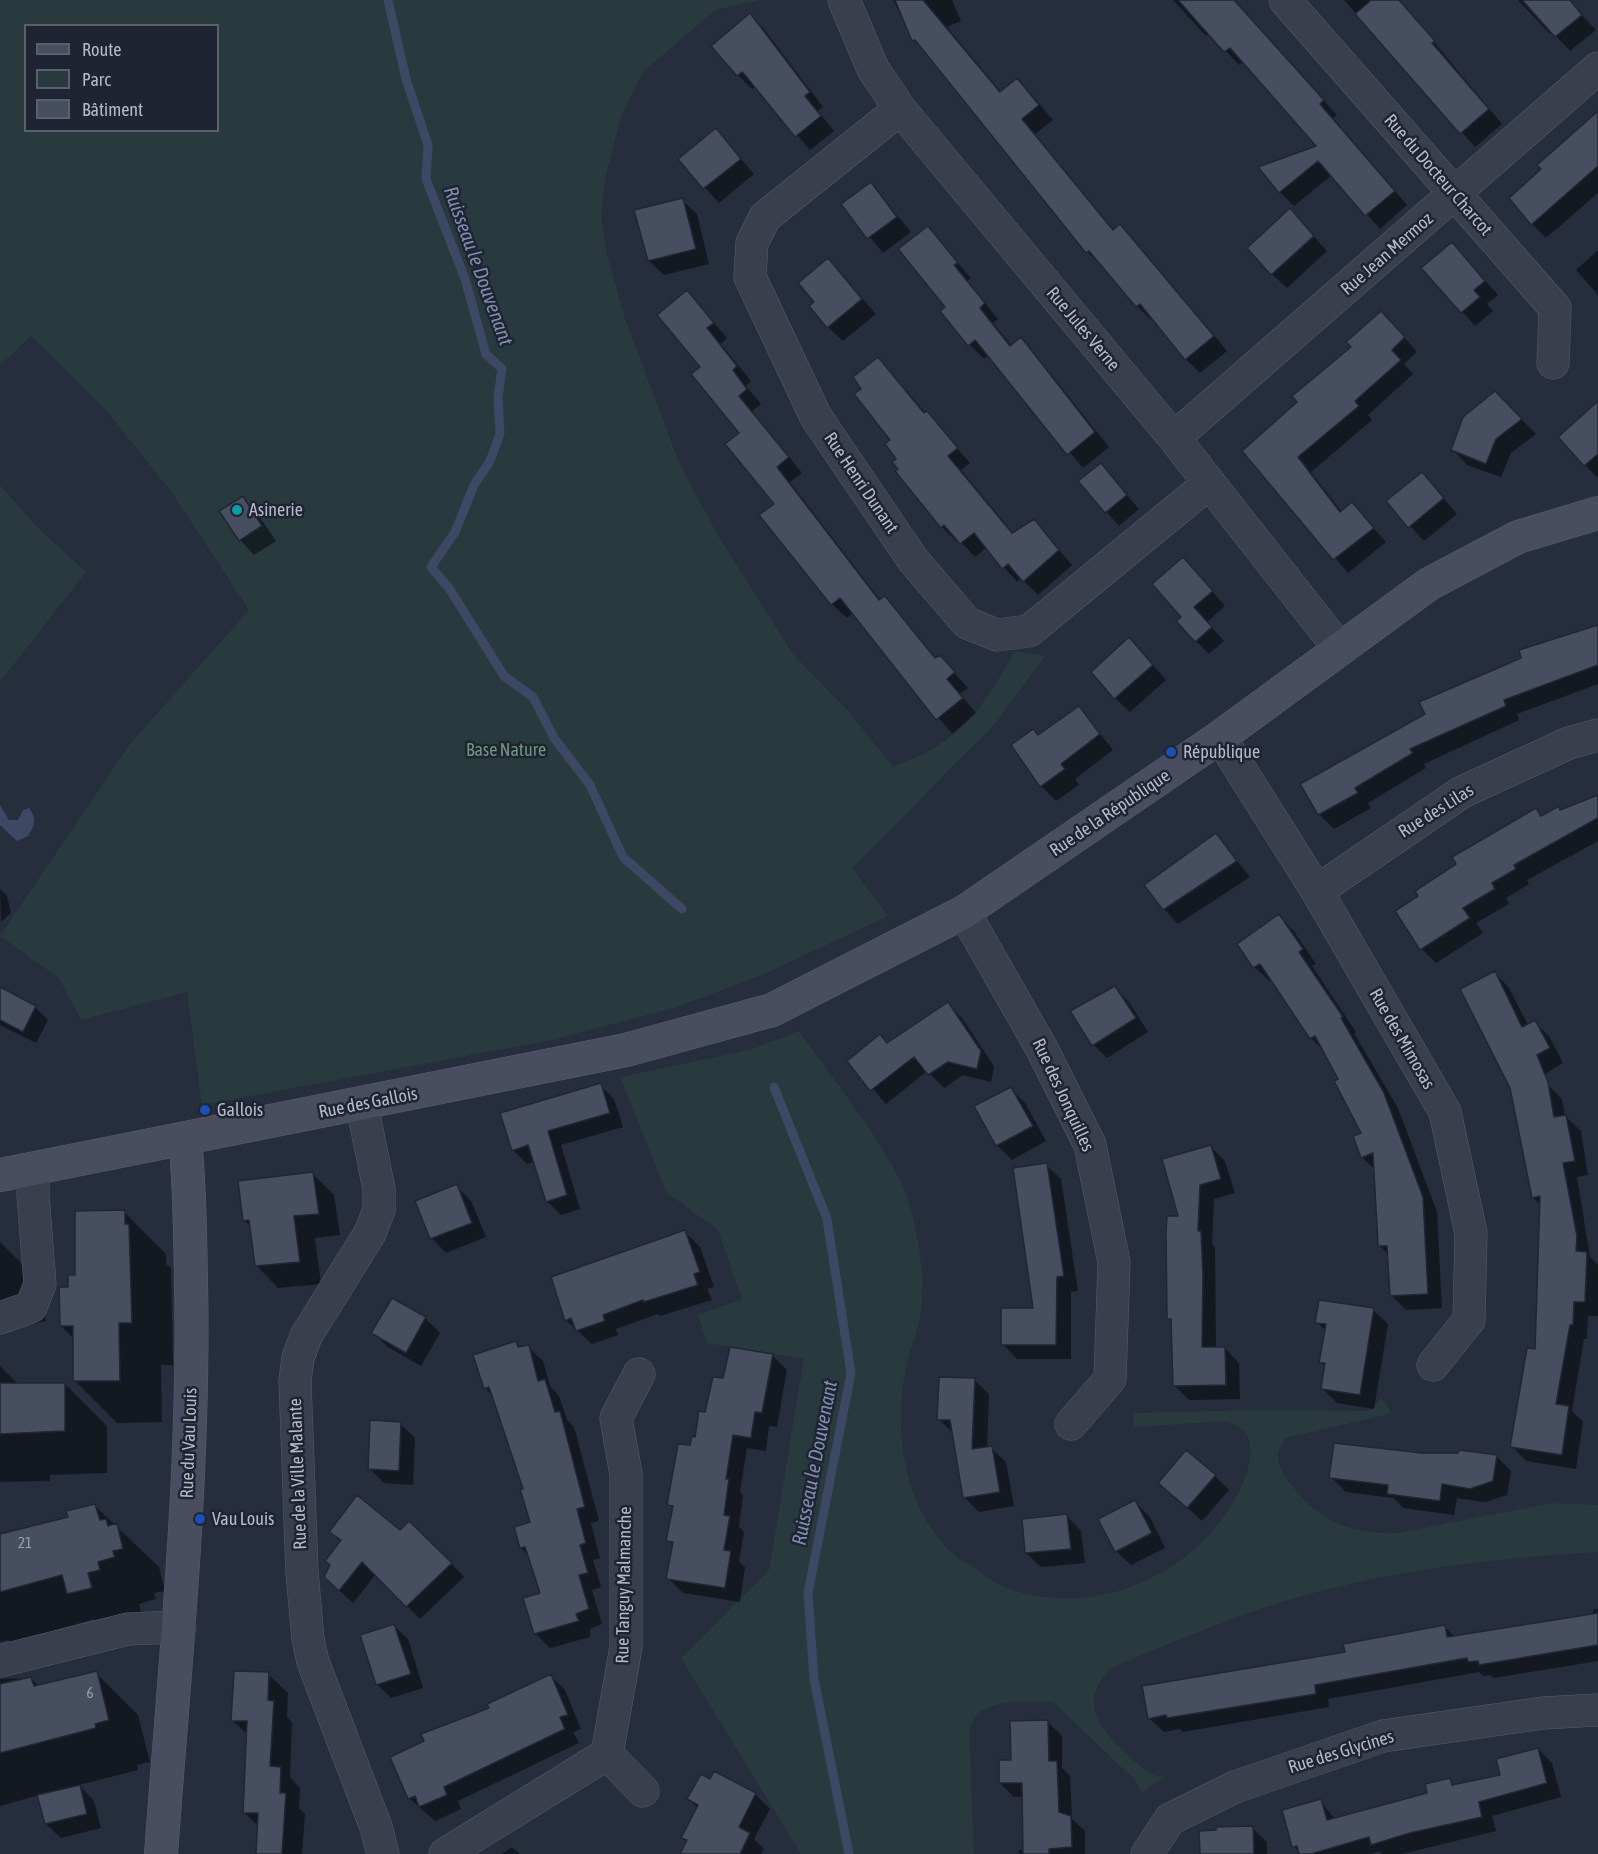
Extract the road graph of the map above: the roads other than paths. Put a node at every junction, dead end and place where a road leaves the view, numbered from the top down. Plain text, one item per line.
1 (844, 0) edge
2 (1285, 0) edge
3 (1598, 68) edge
4 (900, 109) junction
5 (1455, 194) junction
6 (1553, 363) dead end
7 (1174, 438) junction
8 (1208, 484) junction
9 (1598, 513) edge
10 (1339, 648) junction
11 (1598, 735) edge
12 (1220, 737) junction
13 (1317, 891) junction
14 (964, 912) junction
15 (733, 1022) joint
16 (362, 1105) junction
17 (185, 1139) junction
18 (33, 1168) junction
19 (0, 1175) edge
20 (0, 1318) edge
21 (1433, 1365) dead end
22 (639, 1374) dead end
23 (1071, 1425) dead end
24 (180, 1627) junction
25 (0, 1661) edge
26 (1598, 1710) edge
27 (607, 1754) junction
28 (643, 1791) dead end
29 (161, 1854) edge
30 (383, 1854) edge
31 (445, 1854) edge
32 (1147, 1854) edge

1 - 4 street, Rue Jules Verne
2 - 5 street, Rue du Docteur Charcot
3 - 5 street, Rue Jean Mermoz
4 - 7 street, Rue Jules Verne
4 - 8 street, Rue Henri Dunant
5 - 6 street, Rue du Docteur Charcot
5 - 7 street, Rue Jean Mermoz
7 - 8 street, Rue Jules Verne
8 - 10 street, Rue Jules Verne
9 - 10 main road, Rue de la République
10 - 12 main road, Rue de la République
11 - 13 street, Rue des Lilas
12 - 13 street, Rue des Mimosas
12 - 14 main road, Rue de la République
13 - 21 street, Rue des Mimosas
14 - 15 main road, Rue de la République
14 - 23 street, Rue des Jonquilles
15 - 16 main road, Rue des Gallois
16 - 17 main road, Rue des Gallois
16 - 30 street, Rue de la Ville Malante
17 - 18 main road, Rue des Gallois
17 - 24 main road, Rue du Vau Louis
18 - 19 main road, Rue des Gallois
18 - 20 street
22 - 27 street, Rue Tanguy Malmanche
24 - 25 street
24 - 29 main road, Rue du Vau Louis
26 - 32 street, Rue des Glycines
27 - 28 street
27 - 31 street

